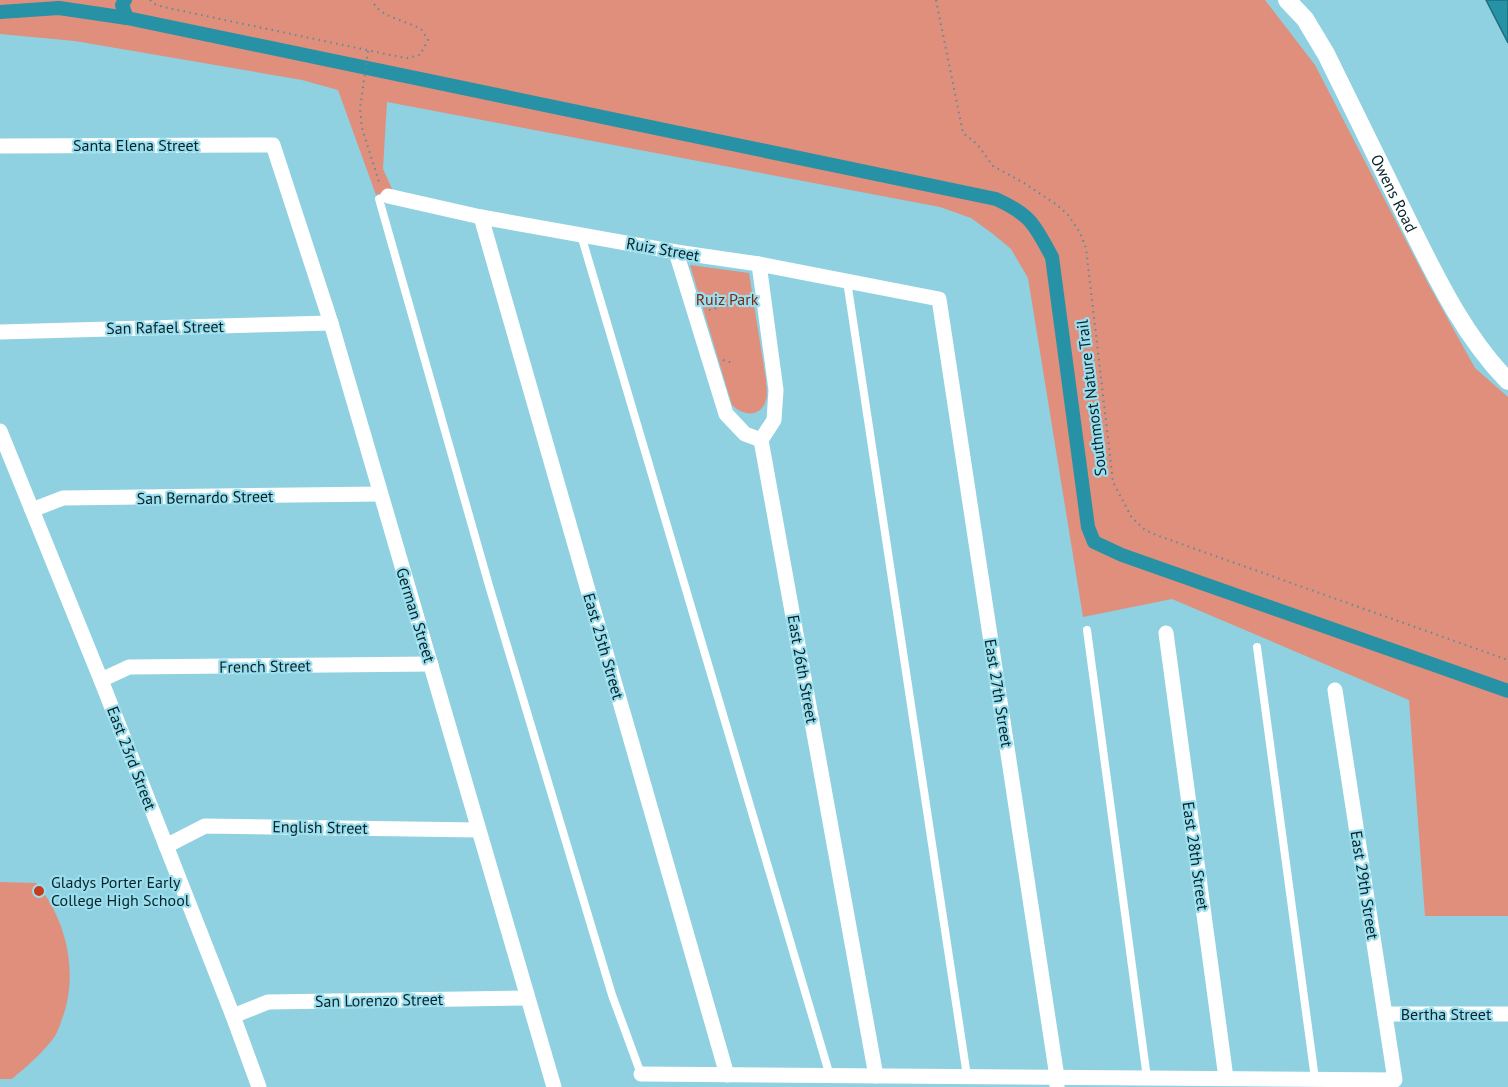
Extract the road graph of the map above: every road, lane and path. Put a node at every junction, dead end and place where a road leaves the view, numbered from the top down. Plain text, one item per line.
1 (150, 0) edge
2 (372, 0) edge
3 (936, 0) edge
4 (1287, 0) edge
5 (368, 51) junction
6 (273, 145) joint
7 (0, 146) edge
8 (388, 196) junction
9 (481, 217) junction
10 (581, 235) junction
11 (676, 252) junction
12 (759, 264) junction
13 (847, 281) junction
14 (939, 299) joint
15 (742, 302) dead end
16 (697, 319) junction
17 (331, 323) junction
18 (0, 332) edge
19 (1508, 381) edge
20 (0, 431) edge
21 (761, 440) junction
22 (380, 494) junction
23 (32, 510) junction
24 (1087, 630) dead end
25 (1166, 633) dead end
26 (1257, 647) dead end
27 (1508, 660) edge
28 (431, 664) junction
29 (101, 680) junction
30 (1335, 690) dead end
31 (478, 830) junction
32 (166, 846) junction
33 (527, 998) junction
34 (1385, 1014) junction
35 (1508, 1014) edge
36 (233, 1017) junction
37 (641, 1074) joint
38 (727, 1075) junction
39 (876, 1076) junction
40 (967, 1076) junction
41 (1148, 1078) junction
42 (1226, 1078) junction
43 (839, 1079) edge
44 (1315, 1079) junction
45 (747, 1081) edge
46 (935, 1082) edge
47 (1057, 1082) edge
48 (1118, 1082) edge
49 (259, 1087) edge
50 (554, 1087) edge

1 - 5 path
2 - 5 path
3 - 27 path, Southmost Nature Trail
4 - 19 street, Owens Road
5 - 8 path
6 - 7 street, Santa Elena Street
6 - 17 street, German Street
8 - 9 street, Ruiz Street
8 - 37 lane
9 - 10 street, Ruiz Street
9 - 38 street, East 25th Street
10 - 11 street, Ruiz Street
10 - 43 lane
11 - 12 street, Ruiz Street
11 - 16 street
12 - 13 street, Ruiz Street
12 - 21 street
13 - 14 street, Ruiz Street
13 - 40 lane
14 - 47 street, East 27th Street
15 - 16 path
16 - 21 street
17 - 18 street, San Rafael Street
17 - 22 street, German Street
20 - 23 street, East 23rd Street
21 - 39 street, East 26th Street
22 - 23 street, San Bernardo Street
22 - 28 street, German Street
23 - 29 street, East 23rd Street
24 - 41 lane
25 - 42 street, East 28th Street
26 - 44 lane
28 - 29 street, French Street
28 - 31 street, German Street
29 - 32 street, East 23rd Street
30 - 34 street, East 29th Street
31 - 32 street, English Street
31 - 33 street, German Street
32 - 36 street, East 23rd Street
33 - 36 street, San Lorenzo Street
33 - 50 street, German Street
34 - 35 street, Bertha Street
34 - 44 street, East 29th Street
36 - 49 street, East 23rd Street
37 - 38 street
38 - 45 street
39 - 43 street
39 - 46 street
40 - 46 street
40 - 47 street
41 - 42 street
41 - 48 street
42 - 44 street
43 - 45 street
47 - 48 street

